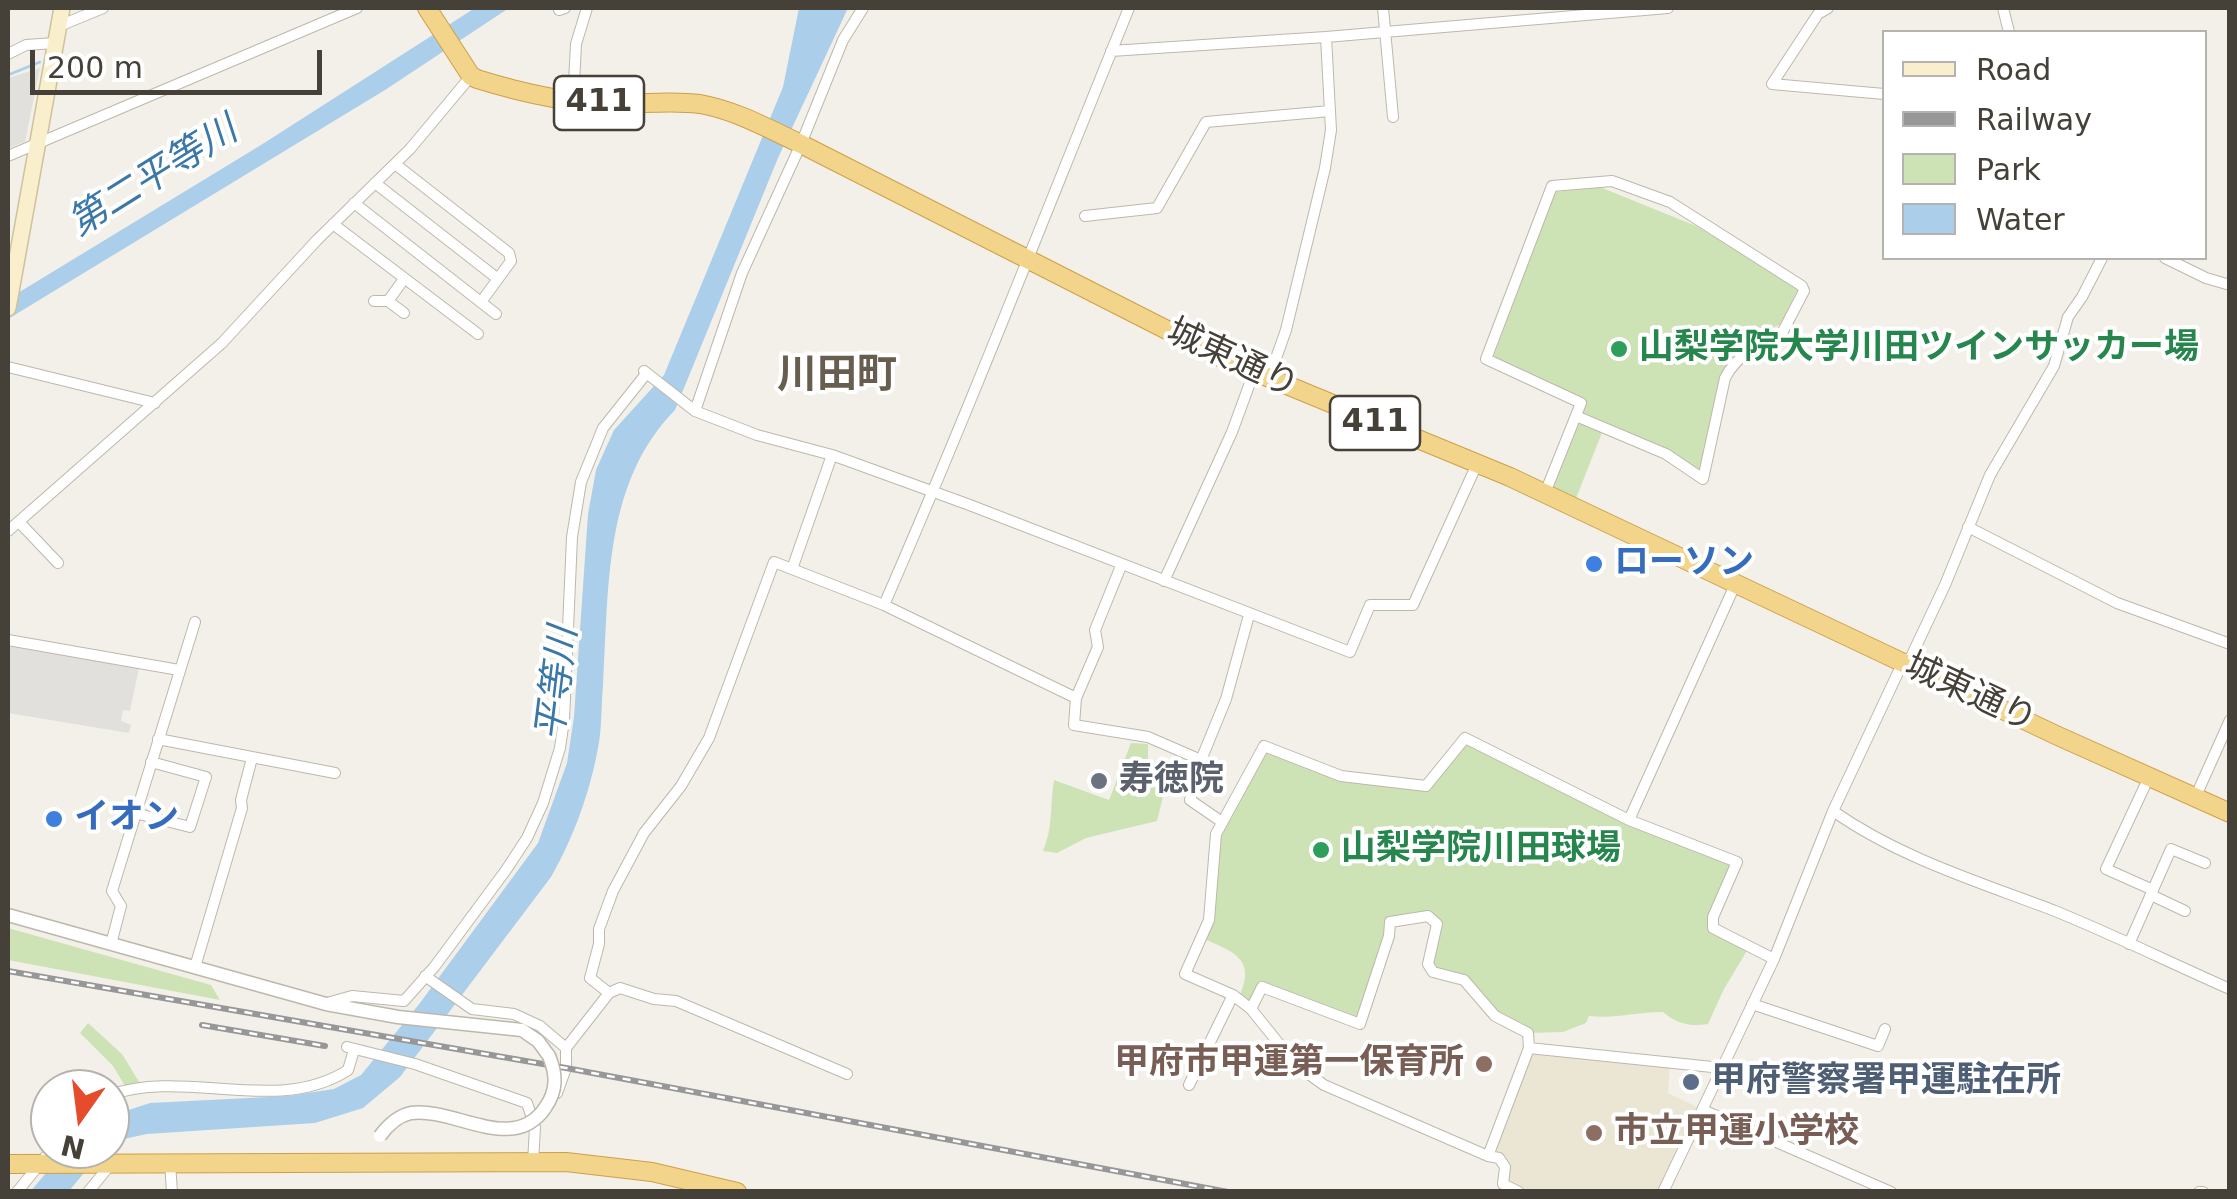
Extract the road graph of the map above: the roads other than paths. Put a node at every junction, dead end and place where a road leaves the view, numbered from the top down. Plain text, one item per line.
1 (62, 8) edge
2 (103, 8) edge
3 (357, 8) edge
4 (427, 8) edge
5 (587, 8) edge
6 (863, 8) edge
7 (1129, 8) edge
8 (1383, 8) edge
9 (1668, 8) edge
10 (1828, 8) edge
11 (1560, 12) edge
12 (59, 26) junction
13 (1385, 32) junction
14 (1326, 37) junction
15 (55, 43) junction
16 (1112, 51) junction
17 (8, 54) edge
18 (471, 76) junction
19 (1882, 94) edge
20 (573, 102) junction
21 (1330, 111) junction
22 (1393, 117) dead end
23 (38, 143) junction
24 (798, 143) junction
25 (8, 156) edge
26 (395, 164) junction
27 (375, 183) junction
28 (354, 203) junction
29 (1085, 216) dead end
30 (333, 224) junction
31 (2101, 260) edge
32 (2169, 260) edge
33 (1027, 261) junction
34 (404, 278) junction
35 (498, 278) junction
36 (2230, 285) edge
37 (8, 300) edge
38 (374, 301) dead end
39 (388, 301) junction
40 (481, 302) junction
41 (404, 313) dead end
42 (496, 314) dead end
43 (478, 334) dead end
44 (8, 367) edge
45 (1261, 375) junction
46 (155, 403) junction
47 (695, 410) junction
48 (1576, 416) junction
49 (832, 455) junction
50 (1477, 464) junction
51 (933, 493) junction
52 (1545, 493) junction
53 (20, 523) junction
54 (1968, 527) junction
55 (8, 531) edge
56 (58, 563) dead end
57 (1121, 566) junction
58 (792, 568) junction
59 (1164, 581) junction
60 (1735, 585) junction
61 (884, 605) junction
62 (1250, 615) junction
63 (194, 622) dead end
64 (8, 640) edge
65 (2230, 644) edge
66 (1902, 662) junction
67 (179, 670) junction
68 (1076, 698) junction
69 (2230, 720) edge
70 (158, 740) junction
71 (252, 758) junction
72 (1201, 760) junction
73 (151, 762) junction
74 (334, 773) dead end
75 (2149, 777) junction
76 (2195, 798) junction
77 (1833, 811) junction
78 (135, 813) junction
79 (2230, 813) edge
80 (1629, 820) junction
81 (1222, 822) junction
82 (2205, 863) dead end
83 (2152, 893) junction
84 (2184, 911) dead end
85 (8, 915) edge
86 (111, 944) junction
87 (2129, 944) junction
88 (1774, 958) junction
89 (195, 967) junction
90 (428, 979) junction
91 (2230, 988) edge
92 (609, 993) junction
93 (1234, 995) junction
94 (326, 1004) junction
95 (1752, 1004) junction
96 (1250, 1009) junction
97 (1885, 1028) dead end
98 (566, 1048) junction
99 (1529, 1048) junction
100 (1722, 1068) junction
101 (847, 1074) dead end
102 (1188, 1085) dead end
103 (130, 1091) edge
104 (1703, 1110) junction
105 (536, 1126) junction
106 (1488, 1156) junction
107 (533, 1163) junction
108 (130, 1164) edge
109 (170, 1164) junction
110 (374, 1164) junction
111 (39, 1169) edge
112 (105, 1169) edge
113 (17, 1192) edge
114 (88, 1192) edge
115 (172, 1192) edge
116 (737, 1192) edge
117 (1518, 1192) edge
118 (1663, 1192) edge
119 (1890, 1192) edge

1 - 12 main road
2 - 12 street
3 - 23 street
4 - 18 highway
5 - 20 street
6 - 24 street
7 - 16 street
8 - 13 street
9 - 11 street
10 - 19 street
11 - 13 street
12 - 15 main road
13 - 14 street
13 - 22 street
14 - 16 street
14 - 21 street
15 - 17 street
15 - 23 main road
16 - 33 street
18 - 20 highway, 城東通り / 411
18 - 26 street
20 - 24 highway, 城東通り / 411
21 - 29 street
21 - 45 street
23 - 25 street
23 - 37 main road
24 - 33 highway, 城東通り / 411
24 - 47 street
26 - 27 street
26 - 35 street
27 - 28 street
27 - 35 street
28 - 30 street
28 - 40 street
30 - 34 street
30 - 46 street
31 - 54 street
32 - 36 street
33 - 45 highway, 城東通り / 411
33 - 51 street
34 - 39 street
34 - 43 street
35 - 40 street
38 - 39 street
39 - 41 street
40 - 42 street
44 - 46 street
45 - 50 highway, 城東通り / 411
45 - 59 street
46 - 53 street
47 - 49 street
47 - 90 street
48 - 48 street
48 - 52 street
49 - 51 street
49 - 58 street
50 - 52 highway, 城東通り / 411
50 - 62 street
51 - 57 street
51 - 61 street
52 - 60 highway, 城東通り / 411
53 - 55 street
53 - 56 street
54 - 65 street
54 - 66 street
57 - 59 street
57 - 68 street
58 - 61 street
58 - 92 street
59 - 62 street
60 - 66 highway, 城東通り / 411
60 - 80 street
61 - 68 street
62 - 72 street
63 - 67 street
64 - 67 street
66 - 75 highway, 城東通り / 411
66 - 77 street
67 - 70 street
68 - 72 street
69 - 76 street
70 - 71 street
70 - 73 street
71 - 74 street
71 - 89 street
72 - 81 street
73 - 78 street
73 - 78 street
75 - 76 highway, 城東通り / 411
75 - 83 street
76 - 79 highway, 城東通り / 411
77 - 87 street
77 - 88 street
78 - 86 street
80 - 81 street
80 - 88 street
81 - 93 street
82 - 83 street
83 - 84 street
83 - 87 street
85 - 86 street
86 - 89 street
87 - 91 street
88 - 95 street
89 - 94 street
90 - 94 street
90 - 98 street
92 - 98 street
92 - 101 street
93 - 96 street
93 - 102 street
94 - 110 street, bridge
95 - 97 street
95 - 100 street
96 - 99 street
96 - 106 street
98 - 105 street
99 - 100 street
99 - 106 street
100 - 104 street
103 - 105 street
104 - 118 street
104 - 119 street
105 - 107 street
106 - 117 street
107 - 110 highway
107 - 116 highway
108 - 109 highway
109 - 110 highway
109 - 115 street
111 - 113 street
112 - 114 street

